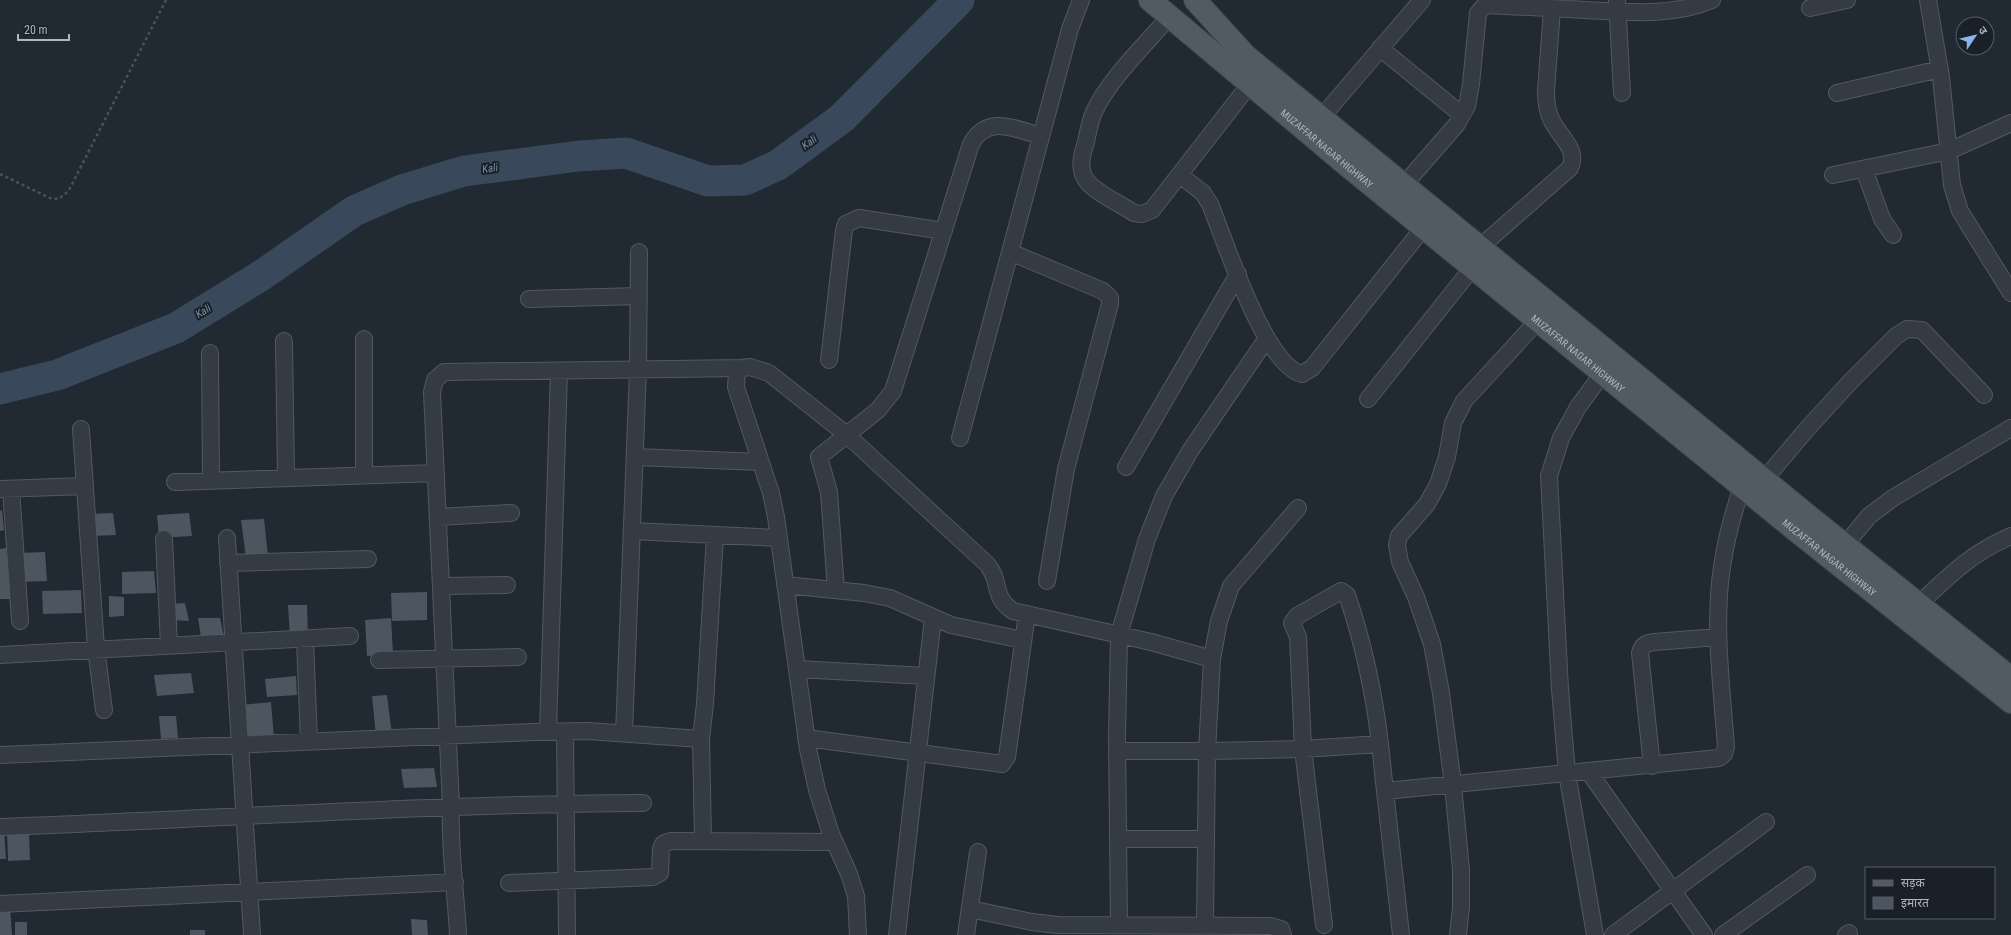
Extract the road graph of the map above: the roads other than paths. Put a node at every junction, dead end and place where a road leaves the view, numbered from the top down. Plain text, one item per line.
1 (1081, 0) edge
2 (1150, 0) edge
3 (1195, 0) edge
4 (1712, 0) edge
5 (1847, 0) edge
6 (1928, 0) edge
7 (1417, 2) edge
8 (1617, 6) edge
9 (1552, 8) junction
10 (1810, 8) dead end
11 (1170, 16) junction
12 (1380, 48) junction
13 (1940, 70) junction
14 (1250, 84) junction
15 (1622, 93) dead end
16 (1837, 93) dead end
17 (1462, 115) junction
18 (1321, 118) junction
19 (2011, 123) edge
20 (1041, 136) junction
21 (1949, 151) junction
22 (1864, 169) junction
23 (1180, 175) junction
24 (1833, 175) dead end
25 (1403, 186) junction
26 (1424, 227) junction
27 (944, 231) junction
28 (1893, 235) dead end
29 (640, 252) dead end
30 (1010, 252) junction
31 (1476, 258) junction
32 (1238, 274) junction
33 (2011, 293) edge
34 (639, 296) junction
35 (529, 299) dead end
36 (1545, 313) junction
37 (1267, 338) junction
38 (364, 339) dead end
39 (284, 341) dead end
40 (210, 353) dead end
41 (829, 360) dead end
42 (743, 368) junction
43 (559, 370) junction
44 (638, 370) junction
45 (1603, 373) junction
46 (1984, 395) dead end
47 (1368, 399) dead end
48 (2011, 428) edge
49 (81, 429) dead end
50 (847, 435) junction
51 (960, 438) dead end
52 (635, 458) junction
53 (761, 462) junction
54 (1126, 467) dead end
55 (436, 473) junction
56 (364, 475) junction
57 (286, 478) junction
58 (1764, 480) junction
59 (211, 481) junction
60 (175, 482) dead end
61 (85, 486) junction
62 (1742, 487) junction
63 (6, 489) edge
64 (1298, 508) dead end
65 (511, 513) dead end
66 (438, 517) junction
67 (632, 531) junction
68 (715, 535) junction
69 (2011, 536) edge
70 (227, 538) dead end
71 (779, 538) junction
72 (164, 539) dead end
73 (1845, 545) junction
74 (368, 559) dead end
75 (228, 563) junction
76 (1047, 582) dead end
77 (507, 585) dead end
78 (785, 585) junction
79 (441, 586) junction
80 (836, 590) junction
81 (1919, 604) junction
82 (1026, 614) junction
83 (933, 618) junction
84 (20, 621) dead end
85 (1119, 635) junction
86 (350, 636) dead end
87 (1718, 637) junction
88 (305, 639) junction
89 (1023, 640) junction
90 (233, 643) junction
91 (169, 644) junction
92 (96, 648) junction
93 (0, 655) edge
94 (518, 657) dead end
95 (1212, 658) junction
96 (444, 659) junction
97 (379, 660) dead end
98 (797, 669) junction
99 (926, 676) junction
100 (2011, 678) edge
101 (2011, 702) edge
102 (104, 710) dead end
103 (548, 732) junction
104 (565, 732) junction
105 (624, 733) junction
106 (448, 736) junction
107 (806, 738) junction
108 (701, 739) junction
109 (309, 742) junction
110 (1380, 744) junction
111 (240, 745) junction
112 (1304, 749) junction
113 (1118, 751) junction
114 (1207, 751) junction
115 (918, 752) junction
116 (0, 755) edge
117 (1652, 766) junction
118 (1589, 772) junction
119 (1567, 774) junction
120 (1454, 785) junction
121 (1385, 791) junction
122 (566, 803) junction
123 (643, 803) dead end
124 (451, 806) junction
125 (244, 817) junction
126 (1766, 822) dead end
127 (0, 827) edge
128 (1118, 839) junction
129 (1206, 839) junction
130 (703, 841) junction
131 (835, 842) junction
132 (978, 852) dead end
133 (1807, 875) dead end
134 (566, 880) junction
135 (455, 882) junction
136 (509, 882) dead end
137 (1672, 890) junction
138 (248, 893) junction
139 (0, 904) edge
140 (970, 909) junction
141 (1119, 925) junction
142 (1324, 925) dead end
143 (1205, 926) junction
144 (252, 935) edge
145 (458, 935) edge
146 (568, 935) edge
147 (858, 935) edge
148 (897, 935) edge
149 (966, 935) edge
150 (1283, 935) edge
151 (1401, 935) edge
152 (1458, 935) edge
153 (1595, 935) edge
154 (1613, 935) edge
155 (1704, 935) edge
156 (1723, 935) edge

1 - 20 street
2 - 11 main road, MUZAFFAR NAGAR HIGHWAY
3 - 18 main road, MUZAFFAR NAGAR HIGHWAY
4 - 8 street
5 - 10 street
6 - 13 street
7 - 12 street
8 - 9 street
8 - 15 street
9 - 17 street
9 - 31 street
11 - 14 main road, MUZAFFAR NAGAR HIGHWAY
11 - 23 street
12 - 17 street
12 - 18 street
13 - 16 street
13 - 21 street
14 - 23 street
14 - 26 main road, MUZAFFAR NAGAR HIGHWAY
17 - 25 street
18 - 25 main road, MUZAFFAR NAGAR HIGHWAY
19 - 21 street
20 - 27 street
20 - 30 street
21 - 22 street
21 - 33 street
22 - 24 street
22 - 28 street
23 - 32 street
25 - 31 main road, MUZAFFAR NAGAR HIGHWAY
26 - 31 main road, MUZAFFAR NAGAR HIGHWAY
26 - 37 street
27 - 41 street
27 - 50 street
29 - 34 street
30 - 51 street
30 - 76 street
31 - 36 main road, MUZAFFAR NAGAR HIGHWAY
31 - 47 street
32 - 37 street
32 - 54 street
34 - 35 street
34 - 44 street
36 - 45 main road, MUZAFFAR NAGAR HIGHWAY
36 - 58 main road, MUZAFFAR NAGAR HIGHWAY
36 - 120 street
37 - 85 street
38 - 56 street
39 - 57 street
40 - 59 street
42 - 44 street
42 - 50 street
42 - 53 street
43 - 44 street
43 - 55 street
43 - 103 street
44 - 52 street
45 - 62 main road, MUZAFFAR NAGAR HIGHWAY
45 - 119 street
46 - 58 street
48 - 73 street
49 - 61 street
50 - 80 street
50 - 82 street
52 - 53 street
52 - 67 street
53 - 71 street
55 - 56 street
55 - 66 street
56 - 57 street
57 - 59 street
58 - 73 main road, MUZAFFAR NAGAR HIGHWAY
59 - 60 street
61 - 63 street
61 - 92 street
62 - 87 street
62 - 101 main road, MUZAFFAR NAGAR HIGHWAY
63 - 84 street
64 - 95 street
65 - 66 street
66 - 79 street
67 - 68 street
67 - 105 street
68 - 71 street
68 - 108 street
69 - 81 street
70 - 75 street
71 - 78 street
72 - 91 street
73 - 81 main road, MUZAFFAR NAGAR HIGHWAY
74 - 75 street
75 - 90 street
77 - 79 street
78 - 80 street
78 - 98 street
79 - 96 street
80 - 83 street
81 - 100 main road, MUZAFFAR NAGAR HIGHWAY
82 - 85 street
82 - 89 street
83 - 89 street
83 - 99 street
85 - 95 street
85 - 113 street
86 - 88 street
87 - 117 street
87 - 117 street
88 - 90 street
88 - 109 street
89 - 115 street
90 - 91 street
90 - 111 street
91 - 92 street
92 - 93 street
92 - 102 street
94 - 96 street
95 - 114 street
96 - 97 street
96 - 106 street
98 - 99 street
98 - 107 street
99 - 115 street
103 - 104 street
103 - 106 street
104 - 105 street
104 - 122 street
105 - 108 street
106 - 109 street
106 - 124 street
107 - 115 street
107 - 131 street
108 - 130 street
109 - 111 street
110 - 112 street
110 - 112 street
110 - 121 street
111 - 116 street
111 - 125 street
112 - 114 street
112 - 142 street
113 - 114 street
113 - 128 street
114 - 129 street
115 - 148 street
117 - 118 street
118 - 119 street
118 - 137 street
119 - 120 street
119 - 153 street
120 - 121 street
120 - 152 street
121 - 151 street
122 - 123 street
122 - 124 street
122 - 134 street
124 - 125 street
124 - 135 street
125 - 127 street
125 - 138 street
126 - 137 street
128 - 129 street
128 - 141 street
129 - 143 street
130 - 131 street
130 - 134 street
131 - 147 street
132 - 140 street
133 - 156 street
134 - 136 street
134 - 146 street
135 - 138 street
135 - 145 street
137 - 154 street
137 - 155 street
138 - 139 street
138 - 144 street
140 - 141 street
140 - 149 street
141 - 143 street
143 - 150 street

